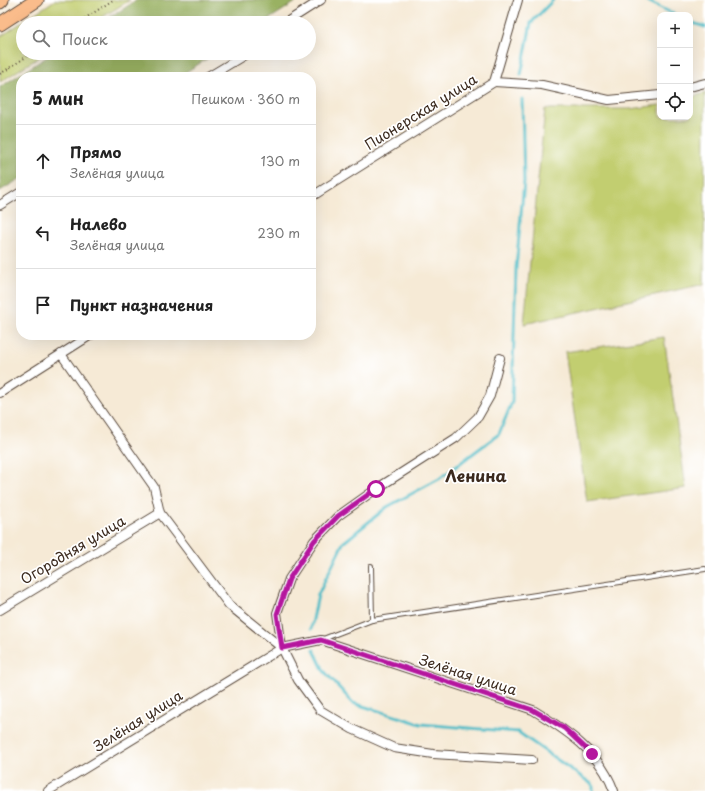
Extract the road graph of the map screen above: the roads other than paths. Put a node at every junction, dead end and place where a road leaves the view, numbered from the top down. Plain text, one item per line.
1 (37, 0) edge
2 (321, 0) edge
3 (518, 0) edge
4 (296, 16) edge
5 (0, 24) edge
6 (236, 60) edge
7 (216, 72) edge
8 (494, 82) junction
9 (705, 83) edge
10 (693, 86) edge
11 (657, 95) edge
12 (316, 194) edge
13 (16, 195) edge
14 (0, 205) edge
15 (83, 340) edge
16 (61, 354) junction
17 (500, 358) dead end
18 (0, 393) edge
19 (160, 513) junction
20 (371, 566) dead end
21 (705, 569) edge
22 (0, 610) edge
23 (372, 620) junction
24 (321, 640) junction
25 (282, 648) junction
26 (532, 760) dead end
27 (48, 791) edge
28 (614, 791) edge

1 - 5 highway
2 - 4 street
3 - 8 street, Пионерская улица
6 - 7 street
8 - 11 street
8 - 12 street, Пионерская улица
9 - 10 street
13 - 14 street
15 - 16 street
16 - 18 street
16 - 19 street
17 - 25 street
19 - 22 street, Огородняя улица
19 - 25 street
20 - 23 lane
21 - 23 lane
23 - 24 lane
24 - 25 street, Зелёная улица
24 - 28 street, Зелёная улица
25 - 26 street
25 - 27 street, Зелёная улица

